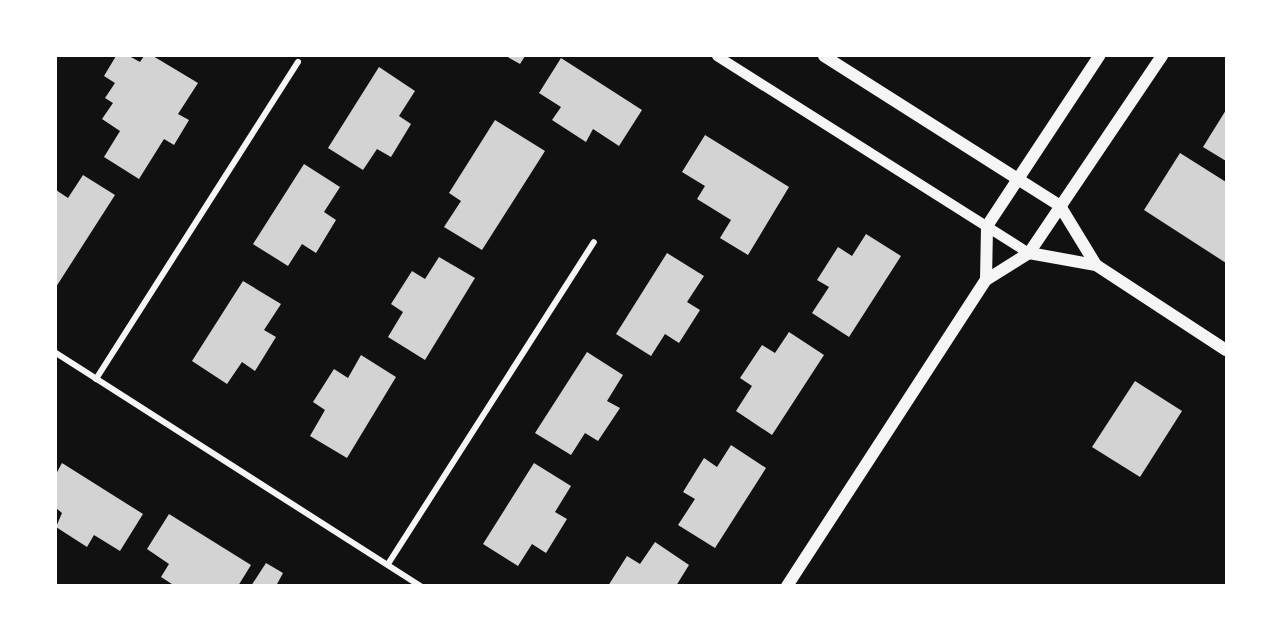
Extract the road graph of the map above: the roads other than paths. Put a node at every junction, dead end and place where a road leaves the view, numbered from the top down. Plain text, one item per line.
1 (717, 56) edge
2 (824, 56) edge
3 (1099, 56) edge
4 (1162, 56) edge
5 (298, 62) dead end
6 (1019, 179) junction
7 (1060, 206) junction
8 (987, 226) junction
9 (594, 242) dead end
10 (1029, 253) junction
11 (1096, 265) junction
12 (986, 280) junction
13 (1227, 350) edge
14 (56, 353) edge
15 (96, 379) junction
16 (388, 564) junction
17 (421, 585) edge
18 (787, 585) edge

1 - 8 street
2 - 6 main road
3 - 6 main road
4 - 7 main road
5 - 15 street
6 - 7 main road
6 - 8 main road
7 - 10 main road
7 - 11 main road
8 - 10 street
8 - 12 main road
9 - 16 street
10 - 11 main road
10 - 12 main road
11 - 13 main road
12 - 18 main road
14 - 15 street
15 - 16 street
16 - 17 street

